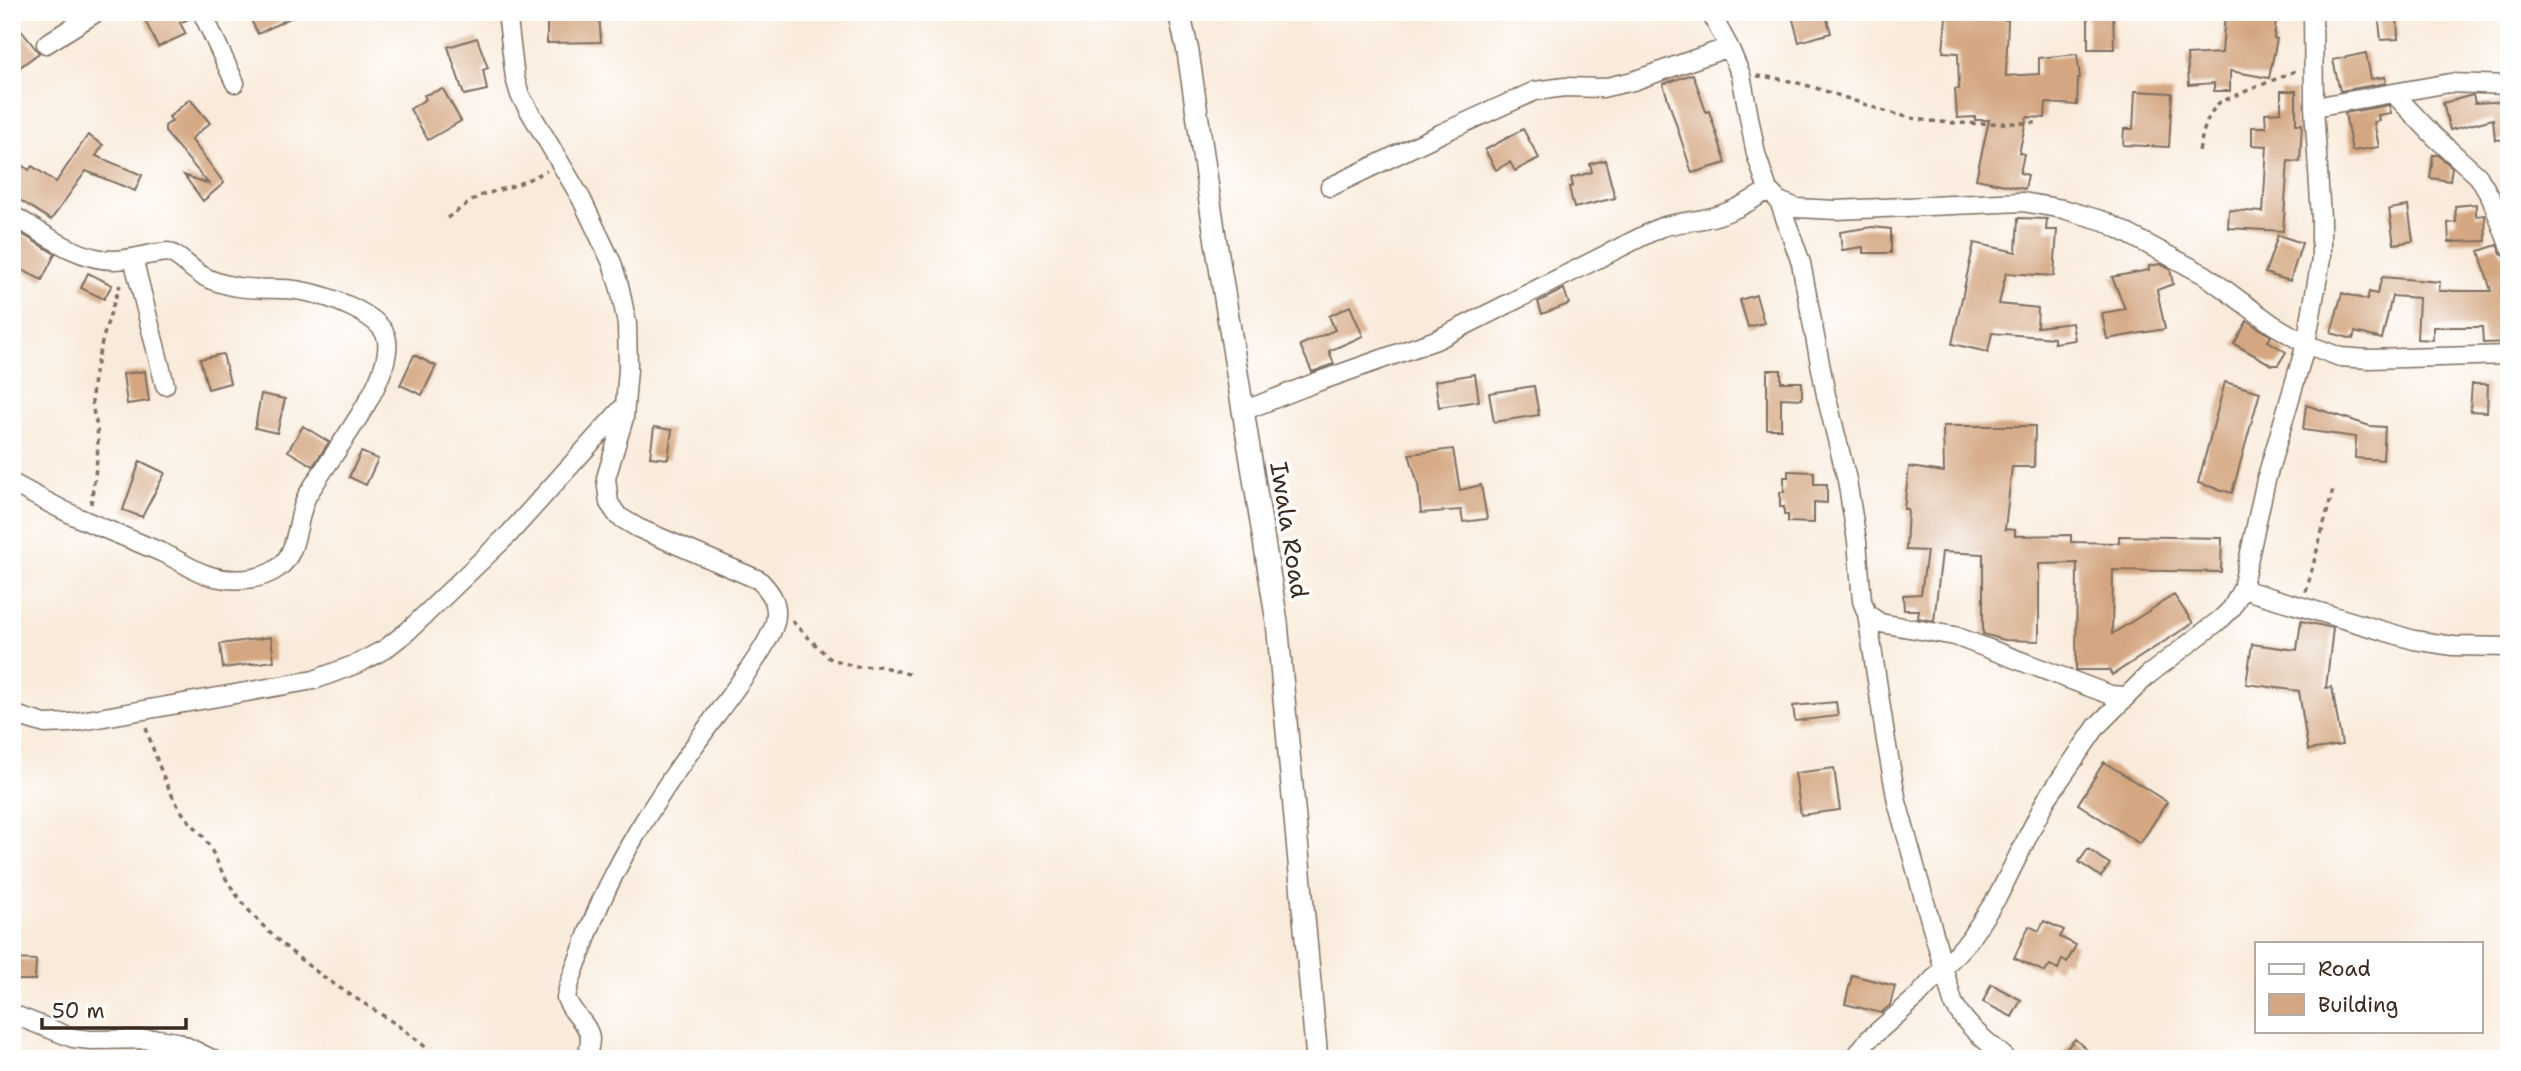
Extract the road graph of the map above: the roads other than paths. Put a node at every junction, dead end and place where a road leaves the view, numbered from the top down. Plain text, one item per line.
1 (97, 12) edge
2 (202, 12) edge
3 (507, 12) edge
4 (1179, 12) edge
5 (2314, 12) edge
6 (1715, 14) edge
7 (46, 44) dead end
8 (1729, 47) junction
9 (235, 83) dead end
10 (2509, 85) edge
11 (2395, 94) junction
12 (2314, 107) junction
13 (1330, 187) dead end
14 (1774, 195) junction
15 (12, 215) edge
16 (2509, 245) edge
17 (131, 259) junction
18 (2306, 344) junction
19 (2509, 355) edge
20 (165, 385) dead end
21 (625, 405) junction
22 (1243, 411) junction
23 (12, 483) edge
24 (2242, 589) junction
25 (1867, 614) junction
26 (2509, 647) edge
27 (2124, 696) junction
28 (12, 714) edge
29 (1945, 968) junction
30 (12, 1014) edge
31 (212, 1059) edge
32 (585, 1059) edge
33 (1317, 1059) edge
34 (1854, 1059) edge
35 (2007, 1059) edge

1 - 7 street
2 - 9 street
3 - 21 street
4 - 22 street, Iwala Road
5 - 12 street
6 - 8 street
8 - 13 street
8 - 14 street
10 - 11 street
11 - 12 street
11 - 16 street
12 - 18 street
14 - 18 street
14 - 22 street
14 - 25 street
15 - 17 street
17 - 20 street
17 - 23 street
18 - 19 street
18 - 24 street
21 - 28 street
21 - 32 street
22 - 33 street, Iwala Road
24 - 26 street
24 - 27 street
25 - 27 street
25 - 29 street
27 - 29 street
29 - 34 street
29 - 35 street
30 - 31 street

